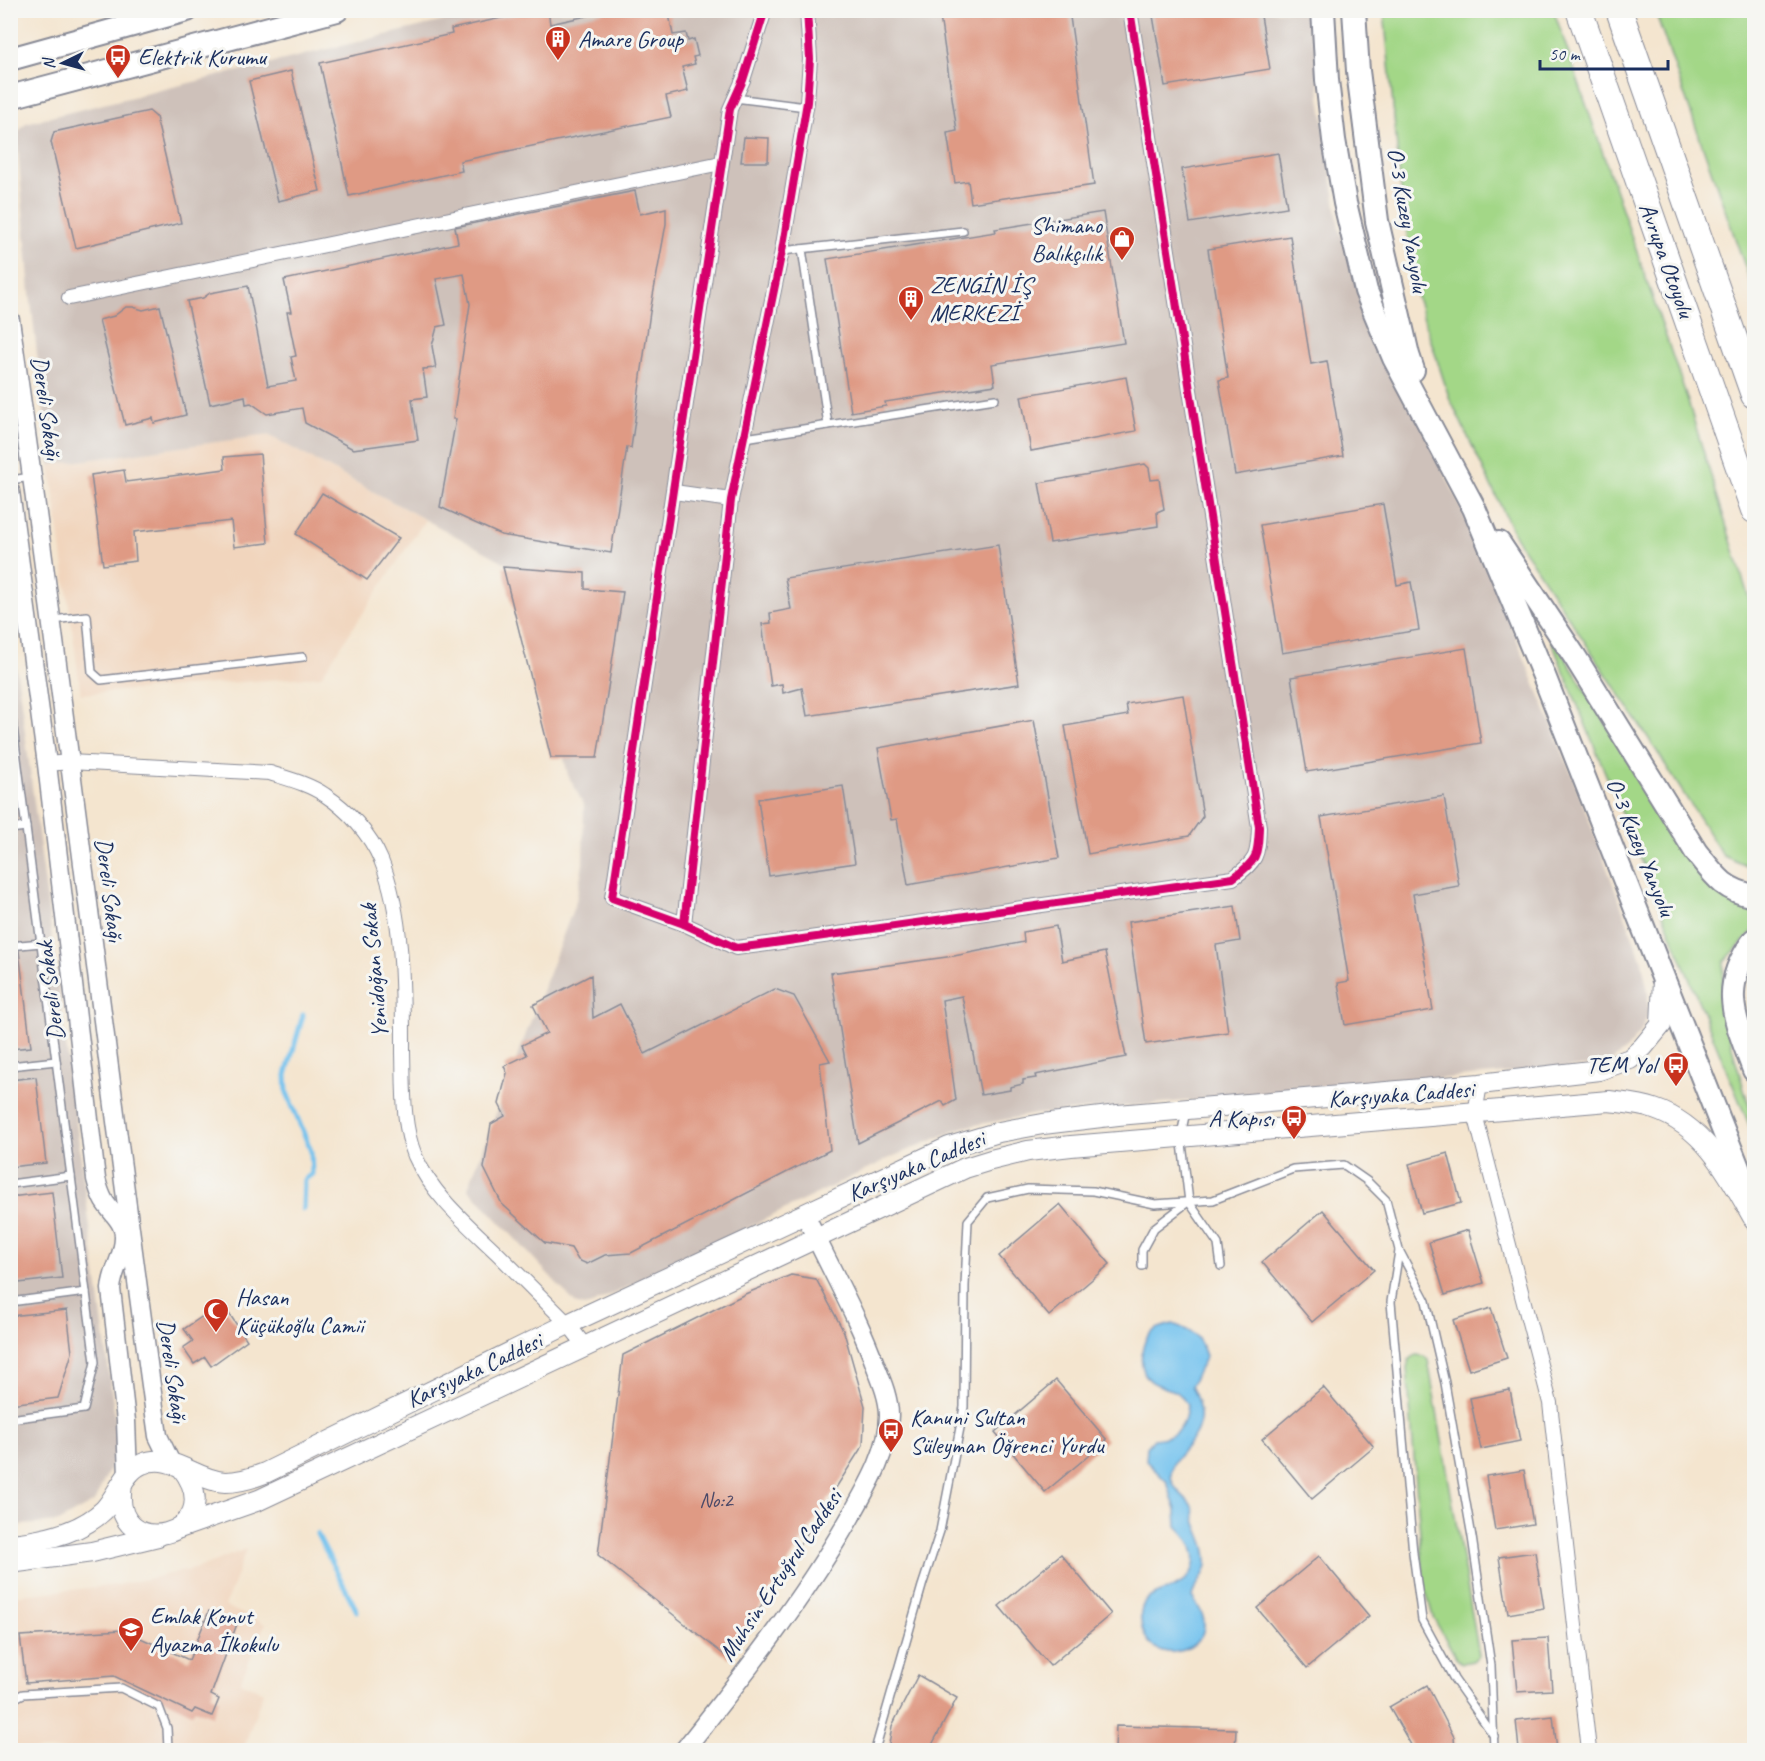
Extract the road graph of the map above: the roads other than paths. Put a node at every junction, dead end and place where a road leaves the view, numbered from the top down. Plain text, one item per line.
1 (187, 10) edge
2 (765, 10) edge
3 (807, 10) edge
4 (1130, 10) edge
5 (1323, 10) edge
6 (1354, 10) edge
7 (1579, 10) edge
8 (1619, 10) edge
9 (327, 12) edge
10 (10, 59) edge
11 (10, 97) edge
12 (735, 98) junction
13 (806, 107) junction
14 (721, 163) junction
15 (963, 231) dead end
16 (802, 249) junction
17 (782, 251) junction
18 (69, 298) dead end
19 (10, 320) edge
20 (1755, 395) edge
21 (995, 399) dead end
22 (828, 425) junction
23 (1436, 434) junction
24 (745, 438) junction
25 (32, 476) junction
26 (10, 480) edge
27 (10, 491) edge
28 (674, 492) junction
29 (731, 500) junction
30 (1474, 508) junction
31 (1755, 510) edge
32 (52, 620) junction
33 (303, 657) dead end
34 (10, 704) edge
35 (11, 713) edge
36 (70, 762) junction
37 (47, 764) junction
38 (26, 828) junction
39 (10, 829) edge
40 (1755, 896) edge
41 (684, 924) junction
42 (1755, 940) edge
43 (41, 943) junction
44 (10, 946) edge
45 (1663, 977) junction
46 (56, 1060) junction
47 (10, 1066) edge
48 (1755, 1070) edge
49 (1480, 1084) junction
50 (1187, 1108) junction
51 (1475, 1114) junction
52 (1181, 1135) junction
53 (71, 1176) junction
54 (10, 1184) edge
55 (1189, 1202) junction
56 (1755, 1208) edge
57 (805, 1214) junction
58 (1755, 1219) edge
59 (815, 1238) junction
60 (1399, 1250) junction
61 (1142, 1266) dead end
62 (1221, 1266) dead end
63 (86, 1292) junction
64 (10, 1302) edge
65 (568, 1324) junction
66 (585, 1346) junction
67 (10, 1419) edge
68 (176, 1466) junction
69 (125, 1481) junction
70 (172, 1532) junction
71 (10, 1544) edge
72 (10, 1563) edge
73 (10, 1704) edge
74 (1494, 1736) junction
75 (168, 1748) dead end
76 (684, 1750) edge
77 (875, 1750) edge
78 (1494, 1750) edge
79 (1589, 1750) edge

1 - 10 main road
2 - 12 street
3 - 13 street
4 - 41 street
5 - 23 main road
6 - 23 main road, O-3 Kuzey Yanyolu
7 - 31 highway, Avrupa Otoyolu
8 - 20 highway, Avrupa Otoyolu
9 - 11 main road
12 - 13 lane
12 - 14 street
13 - 17 street
14 - 18 street
14 - 28 street
15 - 16 lane
16 - 17 lane
16 - 22 lane
17 - 24 street
19 - 25 street, Dereli Sokağı
21 - 22 lane
22 - 24 lane
23 - 30 main road
24 - 29 street
25 - 26 lane
25 - 32 street, Dereli Sokağı
27 - 37 street, Dereli Sokak
28 - 29 street
28 - 41 street
29 - 41 street
30 - 40 main road
30 - 45 main road, O-3 Kuzey Yanyolu
32 - 33 lane
32 - 36 street, Dereli Sokağı
34 - 35 lane
35 - 38 lane
36 - 37 street, Yenidoğan Sokak
36 - 65 street, Yenidoğan Sokak
36 - 68 street, Dereli Sokağı
37 - 69 street, Dereli Sokak
38 - 39 lane
38 - 43 lane
42 - 48 main road
43 - 44 lane
43 - 46 lane
45 - 49 main road, Karşıyaka Caddesi
45 - 56 main road, O-3 Kuzey Yanyolu
46 - 47 lane
46 - 53 lane
49 - 50 main road, Karşıyaka Caddesi
49 - 51 street
50 - 52 lane
50 - 57 main road, Karşıyaka Caddesi
51 - 52 main road, Karşıyaka Caddesi
51 - 58 main road, Karşıyaka Caddesi
51 - 79 street
52 - 55 lane
52 - 59 main road, Karşıyaka Caddesi
53 - 54 lane
53 - 63 lane
55 - 60 lane
55 - 61 lane
55 - 62 lane
55 - 77 lane
57 - 59 street, Muhsin Ertuğrul Caddesi
57 - 65 main road, Karşıyaka Caddesi
59 - 66 main road, Karşıyaka Caddesi
59 - 76 street, Muhsin Ertuğrul Caddesi
60 - 74 lane
60 - 74 lane
63 - 64 lane
63 - 67 lane
65 - 66 street, Yenidoğan Sokak
65 - 68 main road, Karşıyaka Caddesi
66 - 70 main road, Karşıyaka Caddesi
68 - 69 main road
68 - 70 main road
69 - 70 main road
69 - 71 main road
70 - 72 main road, Karşıyaka Caddesi
73 - 75 lane
74 - 78 lane

